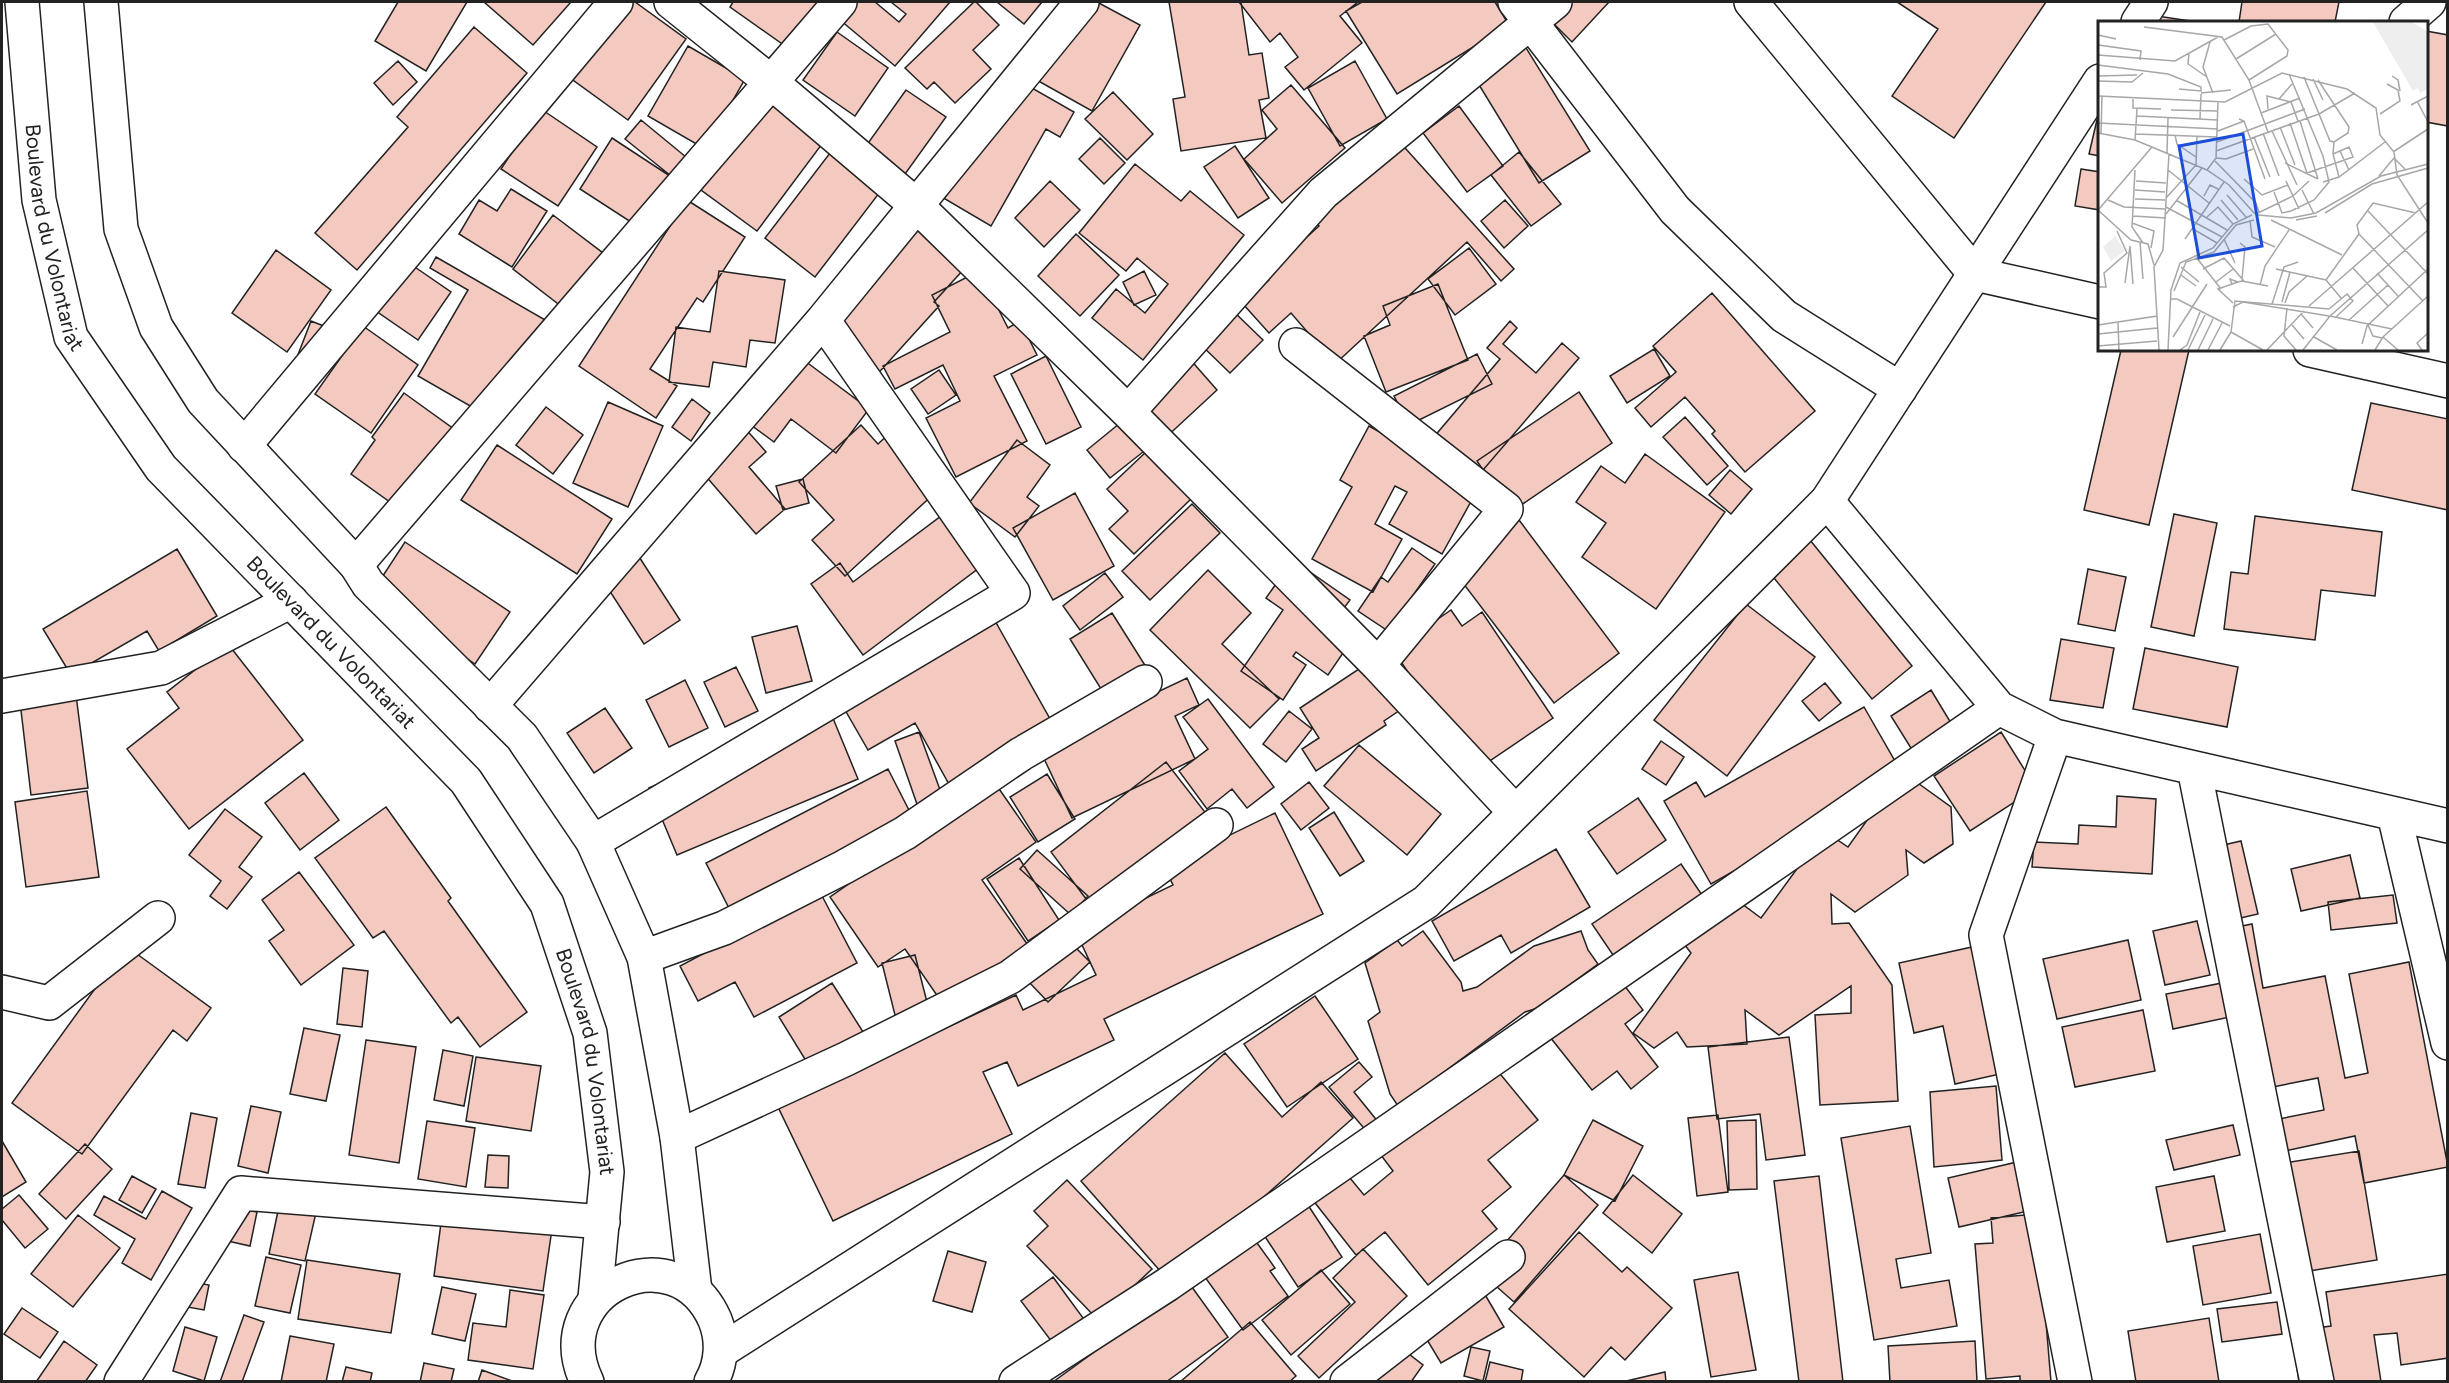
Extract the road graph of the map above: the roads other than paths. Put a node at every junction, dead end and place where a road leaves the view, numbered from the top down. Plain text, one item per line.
1 (22, 2) edge
2 (101, 2) edge
3 (616, 2) edge
4 (671, 2) edge
5 (840, 2) edge
6 (1082, 2) edge
7 (1751, 2) edge
8 (2151, 2) edge
9 (2429, 2) edge
10 (1533, 8) edge
11 (2139, 21) edge
12 (2407, 21) edge
13 (771, 82) junction
14 (2098, 84) edge
15 (916, 205) junction
16 (1975, 274) junction
17 (2098, 302) edge
18 (823, 320) junction
19 (1296, 345) dead end
20 (2314, 351) edge
21 (2448, 381) edge
22 (1900, 389) junction
23 (1128, 412) junction
24 (244, 446) junction
25 (1827, 501) junction
26 (356, 565) junction
27 (291, 601) junction
28 (1378, 664) junction
29 (1145, 682) dead end
30 (2, 696) edge
31 (490, 706) junction
32 (1999, 708) junction
33 (2055, 736) junction
34 (2194, 768) junction
35 (1515, 812) junction
36 (2394, 814) junction
37 (1216, 825) dead end
38 (2448, 826) edge
39 (594, 842) junction
40 (158, 918) dead end
41 (644, 957) junction
42 (2, 992) edge
43 (2448, 1042) edge
44 (677, 1137) junction
45 (603, 1222) junction
46 (1508, 1257) dead end
47 (695, 1291) junction
48 (596, 1298) junction
49 (721, 1351) junction
50 (121, 1382) edge
51 (587, 1382) edge
52 (711, 1382) edge
53 (1016, 1382) edge
54 (1347, 1382) edge
55 (2075, 1382) edge
56 (2317, 1382) edge

1 - 27 street, Boulevard du Volontariat
2 - 24 street
3 - 24 street
4 - 13 street
5 - 13 street
6 - 15 street
7 - 16 street
8 - 11 street
9 - 12 street
10 - 22 street
10 - 23 street
13 - 15 street
13 - 26 street
14 - 16 street
15 - 18 street
15 - 23 street
16 - 17 street
16 - 22 street
18 - 31 street
18 - 39 street
19 - 28 street
20 - 21 street
22 - 25 street
23 - 28 street
24 - 26 street
25 - 32 street
25 - 35 street
26 - 31 street
27 - 30 street
27 - 45 street, Boulevard du Volontariat
28 - 35 street
29 - 41 street
31 - 39 street
32 - 33 street
32 - 53 street
33 - 34 street
33 - 55 street
34 - 36 street
34 - 56 street
35 - 49 street
36 - 38 street
36 - 43 street
37 - 44 street
39 - 41 street
40 - 42 street
41 - 44 street
44 - 47 street
45 - 48 street, Boulevard du Volontariat
45 - 50 street
46 - 54 street
47 - 48 street
47 - 49 street
48 - 51 street
49 - 52 street

